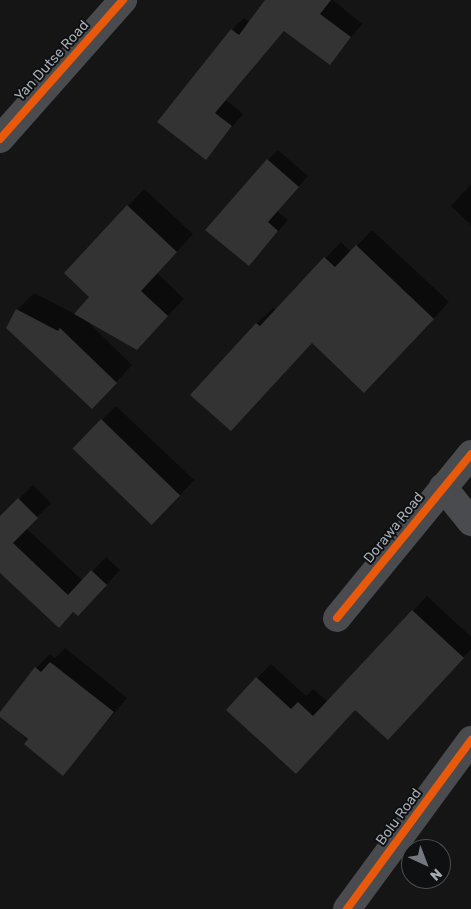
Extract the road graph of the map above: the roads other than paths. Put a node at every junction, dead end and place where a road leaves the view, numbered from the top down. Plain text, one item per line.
1 (123, 0) edge
2 (0, 139) edge
3 (471, 454) edge
4 (443, 486) junction
5 (471, 522) edge
6 (337, 618) dead end
7 (471, 740) edge
8 (347, 909) edge

1 - 2 street, Yan Dutse Road
3 - 4 street, Dorawa Road
4 - 5 street
4 - 6 street, Dorawa Road
7 - 8 street, Bolu Road

